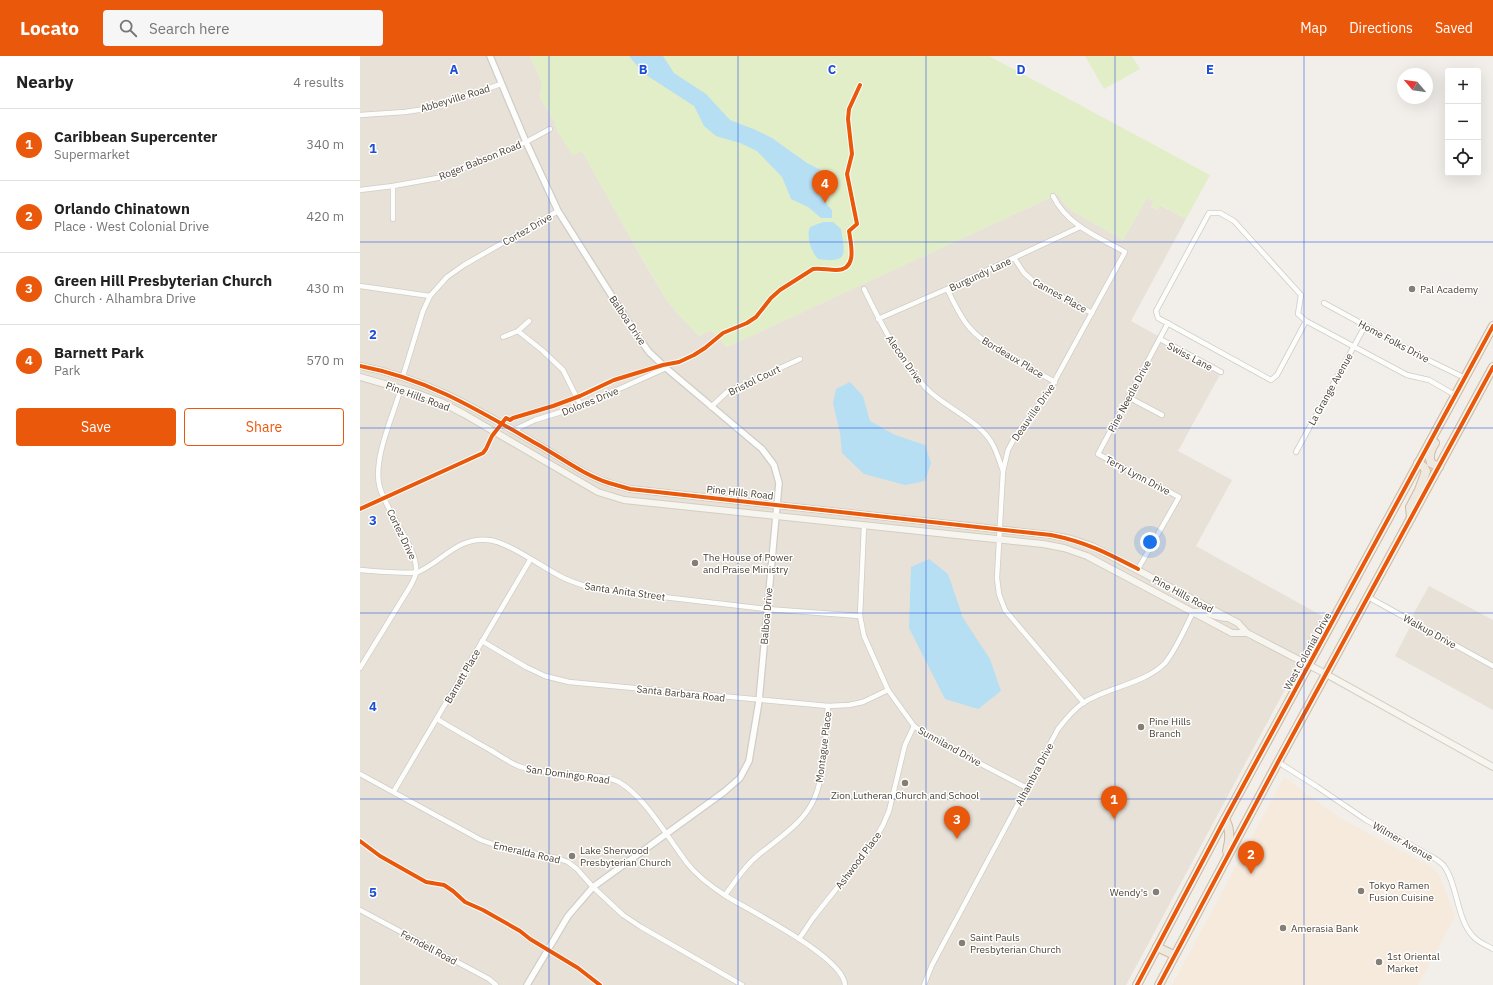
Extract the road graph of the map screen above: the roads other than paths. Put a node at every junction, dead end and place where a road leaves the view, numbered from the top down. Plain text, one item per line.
1 (490, 56) edge
2 (502, 84) junction
3 (360, 115) edge
4 (550, 129) dead end
5 (526, 142) junction
6 (393, 186) junction
7 (360, 190) edge
8 (1053, 196) dead end
9 (558, 211) junction
10 (393, 219) dead end
11 (1080, 227) junction
12 (1014, 258) junction
13 (360, 286) edge
14 (864, 289) dead end
15 (947, 289) junction
16 (430, 296) junction
17 (1324, 303) dead end
18 (1092, 313) junction
19 (878, 319) junction
20 (528, 321) dead end
21 (1306, 321) junction
22 (1168, 323) junction
23 (1365, 326) junction
24 (1493, 326) edge
25 (518, 331) junction
26 (503, 337) dead end
27 (1160, 339) junction
28 (1354, 346) junction
29 (800, 359) dead end
30 (360, 366) edge
31 (1493, 367) edge
32 (666, 368) junction
33 (1221, 372) dead end
34 (403, 376) junction
35 (360, 377) edge
36 (1465, 378) junction
37 (1055, 382) junction
38 (401, 388) junction
39 (1456, 395) junction
40 (1128, 397) junction
41 (581, 406) junction
42 (711, 407) junction
43 (1162, 415) dead end
44 (1443, 418) junction
45 (514, 430) junction
46 (1296, 452) dead end
47 (1098, 454) joint
48 (1418, 463) junction
49 (1439, 467) junction
50 (1003, 471) junction
51 (777, 504) junction
52 (776, 515) junction
53 (1410, 519) junction
54 (864, 526) junction
55 (999, 528) junction
56 (999, 539) junction
57 (530, 560) junction
58 (1138, 569) junction
59 (360, 570) edge
60 (416, 572) junction
61 (1368, 597) junction
62 (767, 609) junction
63 (1193, 612) junction
64 (860, 616) junction
65 (1229, 618) junction
66 (1247, 633) junction
67 (482, 641) junction
68 (1308, 665) junction
69 (1493, 666) edge
70 (360, 668) edge
71 (1326, 674) junction
72 (888, 690) junction
73 (759, 701) junction
74 (1084, 703) junction
75 (828, 706) junction
76 (436, 719) junction
77 (914, 726) junction
78 (1278, 762) junction
79 (1493, 767) edge
80 (360, 774) edge
81 (1027, 788) junction
82 (394, 791) junction
83 (1225, 819) junction
84 (666, 834) junction
85 (1222, 867) junction
86 (593, 886) junction
87 (725, 895) junction
88 (360, 910) edge
89 (799, 940) junction
90 (1157, 947) junction
91 (1493, 949) edge
92 (1174, 955) junction
93 (496, 985) edge
94 (527, 985) edge
95 (742, 985) edge
96 (844, 985) edge
97 (924, 985) edge
98 (1137, 985) edge
99 (1159, 985) edge

1 - 2 street, Balboa Drive
2 - 3 street, Abbeyville Road
2 - 5 street, Balboa Drive
4 - 5 street, Roger Babson Road
5 - 6 street, Roger Babson Road
5 - 9 street, Balboa Drive
6 - 7 street, Roger Babson Road
6 - 10 street
8 - 11 street
9 - 16 street, Cortez Drive
9 - 32 street, Balboa Drive
11 - 12 street, Burgundy Lane
11 - 18 street, Deauville Drive
12 - 15 street, Burgundy Lane
12 - 18 street, Cannes Place
13 - 16 street
14 - 19 street, Alecon Drive
15 - 19 street, Burgundy Lane
15 - 37 street, Bordeaux Place
16 - 34 street, Cortez Drive
17 - 23 street, Home Folks Drive
18 - 37 street, Deauville Drive
19 - 50 street, Alecon Drive
20 - 25 street
21 - 22 street
21 - 22 street
21 - 28 street
22 - 27 street, Pine Needle Drive
23 - 28 street, La Grange Avenue
23 - 36 street, Home Folks Drive
24 - 36 highway, West Colonial Drive
25 - 26 street
25 - 41 street
27 - 33 street, Swiss Lane
27 - 40 street, Pine Needle Drive
28 - 39 street
28 - 46 street, La Grange Avenue
29 - 42 street, Bristol Court
30 - 34 main road, Pine Hills Road
31 - 49 highway
32 - 41 street, Dolores Drive
32 - 42 street, Balboa Drive
34 - 45 main road, Pine Hills Road
35 - 38 main road, Pine Hills Road
36 - 39 highway, West Colonial Drive
37 - 50 street, Deauville Drive
38 - 52 main road, Pine Hills Road
38 - 60 street, Cortez Drive
39 - 44 highway, West Colonial Drive
40 - 43 street
40 - 47 street, Pine Needle Drive
41 - 45 street, Dolores Drive
42 - 51 street, Balboa Drive
44 - 48 highway, West Colonial Drive
44 - 49 highway
45 - 51 main road, Pine Hills Road
47 - 58 street, Terry Lynn Drive
48 - 53 highway
48 - 68 highway, West Colonial Drive
49 - 53 highway
50 - 55 street, Deauville Drive
51 - 52 street, Balboa Drive
51 - 55 main road, Pine Hills Road
52 - 54 main road, Pine Hills Road
52 - 62 street, Balboa Drive
53 - 61 highway
54 - 56 main road, Pine Hills Road
54 - 64 street, Sunniland Drive
55 - 56 street, Deauville Drive
55 - 58 main road, Pine Hills Road
56 - 63 main road, Pine Hills Road
56 - 74 street, Deauville Drive
57 - 60 street, Santa Anita Street
57 - 62 street, Santa Anita Street
57 - 67 street, Barnett Place
58 - 65 main road, Pine Hills Road
59 - 60 street
60 - 70 street, Cortez Drive
61 - 69 street, Walkup Drive
61 - 71 highway
62 - 64 street, Santa Anita Street
62 - 73 street, Balboa Drive
63 - 65 main road
63 - 66 main road, Pine Hills Road
63 - 74 street, Alhambra Drive
64 - 72 street, Sunniland Drive
65 - 66 main road, Pine Hills Road
66 - 68 main road, Pine Hills Road
67 - 73 street, Santa Barbara Road
67 - 76 street, Barnett Place
68 - 71 main road, Pine Hills Road
68 - 83 highway, West Colonial Drive
71 - 78 highway
71 - 79 main road, Pine Hills Road
72 - 75 street, Santa Barbara Road
72 - 77 street, Sunniland Drive
73 - 75 street, Santa Barbara Road
73 - 84 street, Balboa Drive
74 - 81 street, Alhambra Drive
75 - 87 street, Montague Place
76 - 82 street, Barnett Place
76 - 84 street, San Domingo Road
77 - 81 street, Sunniland Drive
77 - 89 street, Ashwood Place
78 - 85 highway
78 - 91 street, Wilmer Avenue
80 - 82 street, Emeralda Road
81 - 97 street, Alhambra Drive
82 - 86 street, Emeralda Road
83 - 85 highway
83 - 90 highway, West Colonial Drive
84 - 86 street, Balboa Drive
84 - 87 street, San Domingo Road
85 - 92 highway
86 - 94 street, Balboa Drive
86 - 95 street, Emeralda Road
87 - 89 street, San Domingo Road
88 - 93 street, Ferndell Road
89 - 96 street, San Domingo Road
90 - 92 highway
90 - 98 highway, West Colonial Drive
92 - 99 highway

